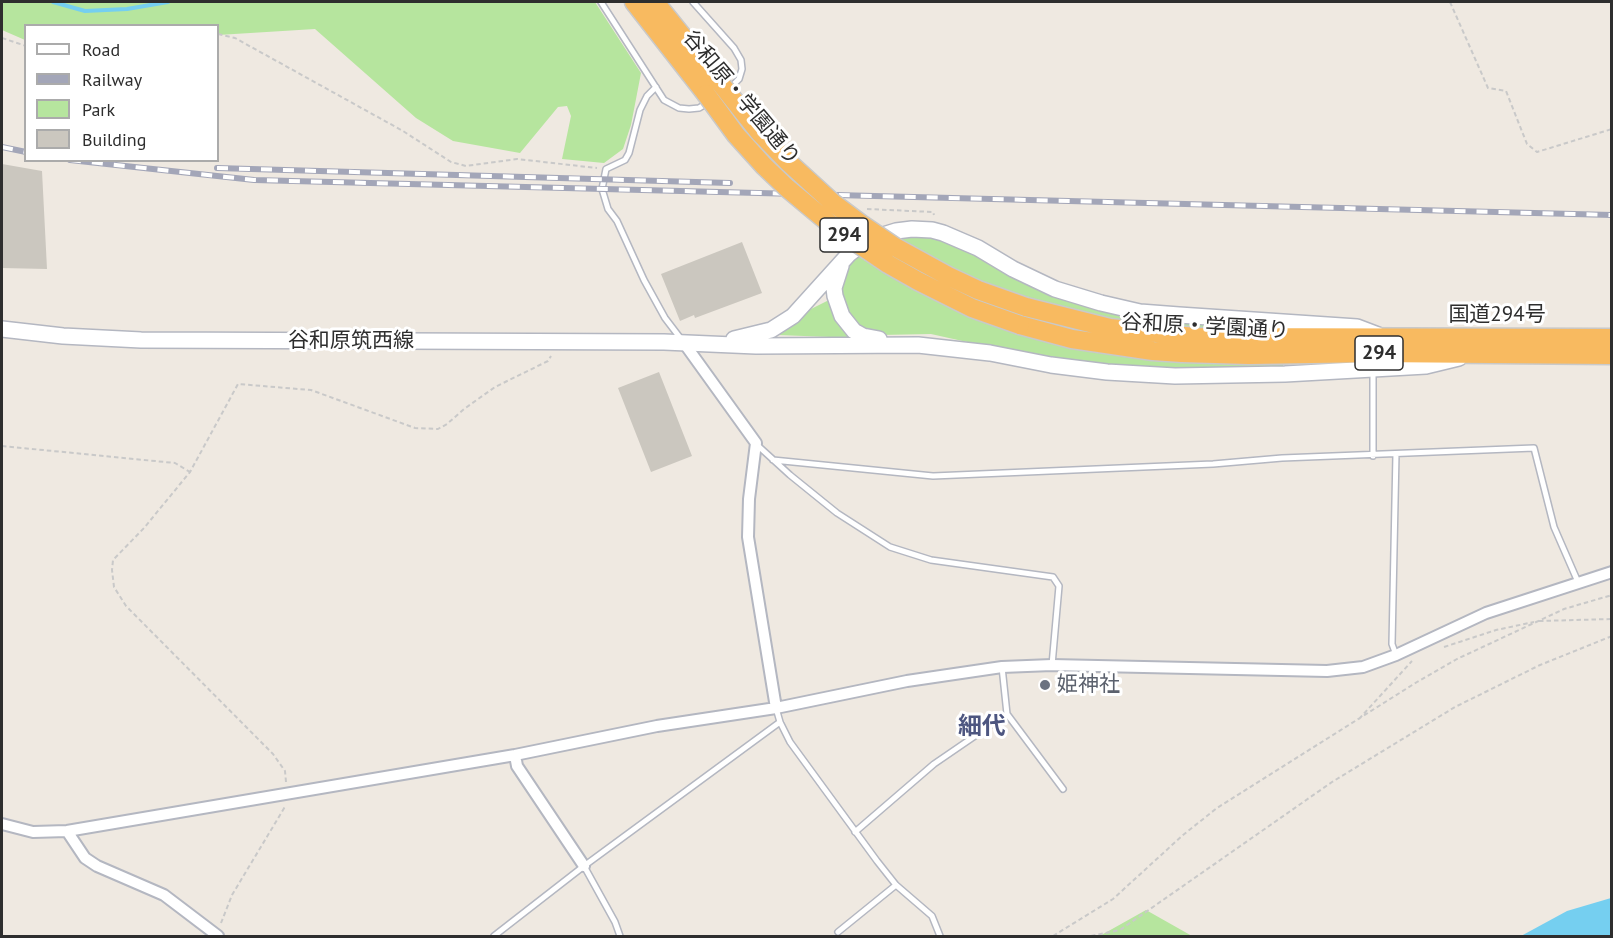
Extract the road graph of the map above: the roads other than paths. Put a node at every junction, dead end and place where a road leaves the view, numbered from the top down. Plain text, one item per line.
1 (601, 2) edge
2 (634, 2) edge
3 (655, 2) edge
4 (693, 2) edge
5 (656, 87) junction
6 (713, 89) junction
7 (843, 261) junction
8 (2, 329) edge
9 (1383, 336) junction
10 (1611, 338) edge
11 (684, 343) junction
12 (701, 343) junction
13 (918, 345) junction
14 (1473, 354) joint
15 (1611, 355) edge
16 (1373, 361) junction
17 (756, 443) junction
18 (1396, 454) junction
19 (1373, 456) junction
20 (773, 460) junction
21 (1611, 572) edge
22 (1578, 582) junction
23 (1396, 655) junction
24 (1052, 665) junction
25 (1002, 667) junction
26 (776, 708) junction
27 (1006, 714) junction
28 (780, 722) junction
29 (515, 755) junction
30 (1063, 789) dead end
31 (2, 824) edge
32 (67, 831) junction
33 (855, 832) junction
34 (584, 866) junction
35 (896, 885) junction
36 (838, 932) dead end
37 (219, 933) edge
38 (494, 936) edge
39 (620, 936) edge
40 (940, 936) edge

1 - 5 lane
2 - 6 highway, 谷和原・学園通り / 294
3 - 6 highway, 谷和原・学園通り / 294
4 - 5 lane
5 - 11 lane
6 - 9 highway, 谷和原・学園通り / 294, bridge
6 - 16 highway, 谷和原・学園通り / 294, bridge
7 - 9 main road
7 - 12 main road
7 - 13 main road
8 - 11 main road, 谷和原筑西線
9 - 10 highway, 国道294号 / 294
11 - 12 main road, 谷和原筑西線
11 - 17 street
12 - 13 main road
13 - 16 main road
14 - 15 highway, 国道294号 / 294
14 - 16 highway, 谷和原・学園通り / 294
16 - 19 lane
17 - 20 lane
17 - 26 street
18 - 19 lane
18 - 22 lane
18 - 23 lane
19 - 20 lane
20 - 24 lane
21 - 22 street
22 - 23 street
23 - 24 street
24 - 25 street
25 - 26 street
25 - 27 lane
26 - 28 lane
26 - 29 street
27 - 30 lane
27 - 33 lane
28 - 33 lane
28 - 34 lane
29 - 32 street
29 - 34 street
31 - 32 street
32 - 37 street
33 - 35 lane
34 - 38 lane
34 - 39 lane
35 - 36 lane
35 - 40 lane

